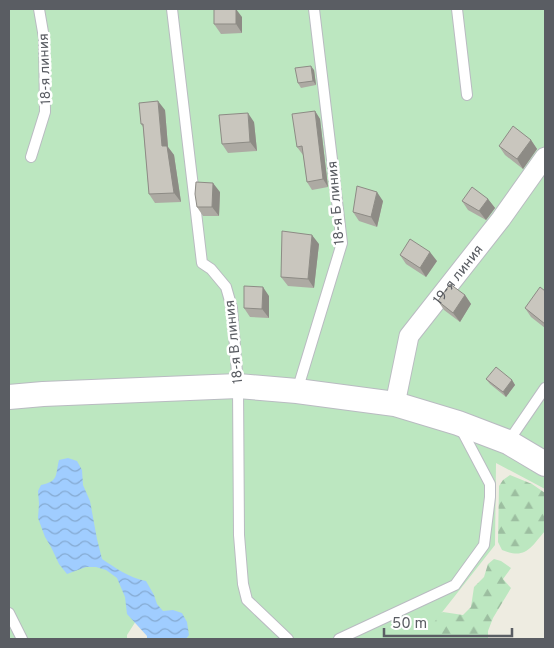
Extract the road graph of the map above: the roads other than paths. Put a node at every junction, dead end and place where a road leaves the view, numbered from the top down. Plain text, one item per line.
1 (39, 9) edge
2 (172, 9) edge
3 (314, 9) edge
4 (458, 9) edge
5 (468, 95) dead end
6 (31, 157) dead end
7 (545, 157) edge
8 (238, 386) junction
9 (545, 388) edge
10 (297, 391) junction
11 (9, 397) edge
12 (395, 404) junction
13 (458, 423) junction
14 (508, 442) junction
15 (545, 464) edge
16 (9, 613) edge
17 (22, 639) edge
18 (288, 639) edge
19 (339, 639) edge

1 - 6 lane, 18-я линия
2 - 8 lane, 18-я В линия
3 - 10 lane, 18-я Б линия
4 - 5 lane
7 - 12 street, 19-я линия
8 - 10 street
8 - 11 street
8 - 18 lane, 18-я В линия
9 - 14 lane
10 - 12 street
12 - 13 street
13 - 14 street
13 - 19 lane
14 - 15 street
16 - 17 lane

